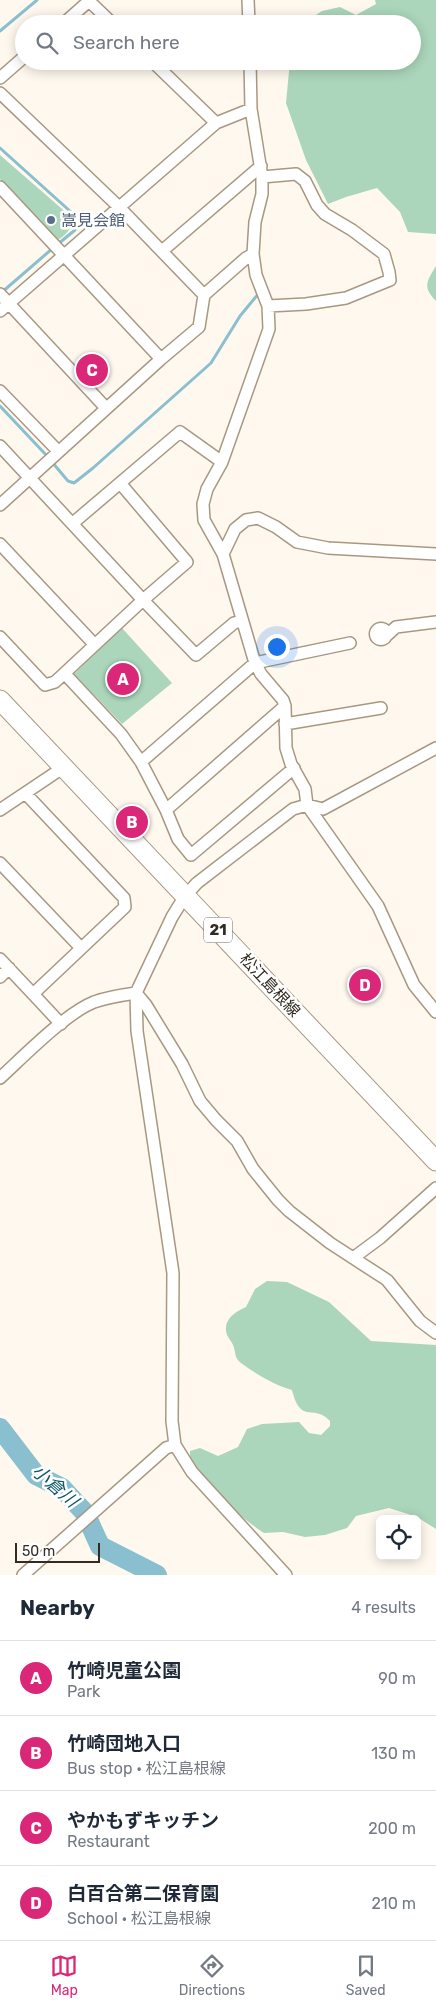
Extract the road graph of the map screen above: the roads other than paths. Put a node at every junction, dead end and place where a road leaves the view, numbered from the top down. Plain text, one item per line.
1 (248, 0) edge
2 (74, 15) edge
3 (104, 15) edge
4 (249, 15) edge
5 (15, 65) edge
6 (161, 70) edge
7 (250, 70) edge
8 (0, 78) edge
9 (0, 93) edge
10 (251, 109) junction
11 (216, 123) junction
12 (262, 172) junction
13 (0, 187) edge
14 (119, 207) junction
15 (58, 249) junction
16 (162, 251) junction
17 (253, 254) junction
18 (204, 295) junction
19 (3, 301) edge
20 (268, 306) junction
21 (161, 359) junction
22 (0, 391) edge
23 (106, 408) junction
24 (0, 446) edge
25 (58, 451) junction
26 (222, 462) junction
27 (29, 478) junction
28 (120, 483) junction
29 (0, 504) edge
30 (73, 523) junction
31 (0, 544) edge
32 (223, 554) junction
33 (436, 554) edge
34 (143, 600) junction
35 (242, 621) junction
36 (436, 622) edge
37 (0, 637) edge
38 (385, 637) dead end
39 (350, 644) dead end
40 (95, 645) junction
41 (255, 663) junction
42 (65, 674) junction
43 (0, 700) edge
44 (285, 706) junction
45 (381, 708) dead end
46 (285, 724) junction
47 (436, 748) edge
48 (141, 762) junction
49 (64, 767) junction
50 (294, 768) junction
51 (26, 794) junction
52 (307, 805) junction
53 (0, 810) edge
54 (166, 810) junction
55 (0, 863) edge
56 (185, 896) junction
57 (81, 948) junction
58 (0, 959) edge
59 (9, 968) junction
60 (0, 977) edge
61 (136, 993) junction
62 (33, 994) junction
63 (436, 1012) edge
64 (61, 1024) junction
65 (0, 1078) edge
66 (436, 1161) edge
67 (436, 1188) edge
68 (353, 1258) junction
69 (436, 1333) edge
70 (175, 1445) junction
71 (23, 1575) edge
72 (286, 1575) edge

1 - 4 street
2 - 3 street
5 - 8 street
6 - 11 street
7 - 10 street
9 - 14 street
10 - 11 street
10 - 12 street
11 - 14 street
12 - 16 street
12 - 17 street
12 - 20 street
13 - 15 street
14 - 15 street
14 - 16 street
15 - 19 street
15 - 21 street
16 - 18 street
17 - 18 street
17 - 20 street
18 - 21 street
19 - 23 street
20 - 26 street
21 - 23 street
22 - 25 street
23 - 25 street
24 - 27 street
25 - 27 street
26 - 28 street
26 - 32 street
27 - 29 street
27 - 30 street
28 - 30 street
28 - 34 street
30 - 34 street
31 - 40 street
32 - 33 street
32 - 35 street
34 - 35 street
34 - 40 street
35 - 41 street
36 - 38 street
37 - 42 street
39 - 41 street
40 - 42 street
41 - 44 street
41 - 48 street
42 - 48 street
43 - 49 main road, 松江島根線 / 21
44 - 46 street
44 - 54 street
45 - 46 street
46 - 50 street
47 - 52 street
48 - 54 street
49 - 51 street
49 - 56 main road, 松江島根線 / 21
50 - 52 street
50 - 54 street
51 - 53 street
51 - 57 street
52 - 56 street
52 - 63 street
55 - 57 street
56 - 61 street
56 - 66 main road, 松江島根線 / 21
57 - 62 street
58 - 59 street
59 - 60 street
59 - 62 street
61 - 64 street
61 - 68 street
61 - 70 street
62 - 64 street
64 - 65 street
67 - 68 street
68 - 69 street
70 - 71 street
70 - 72 street

